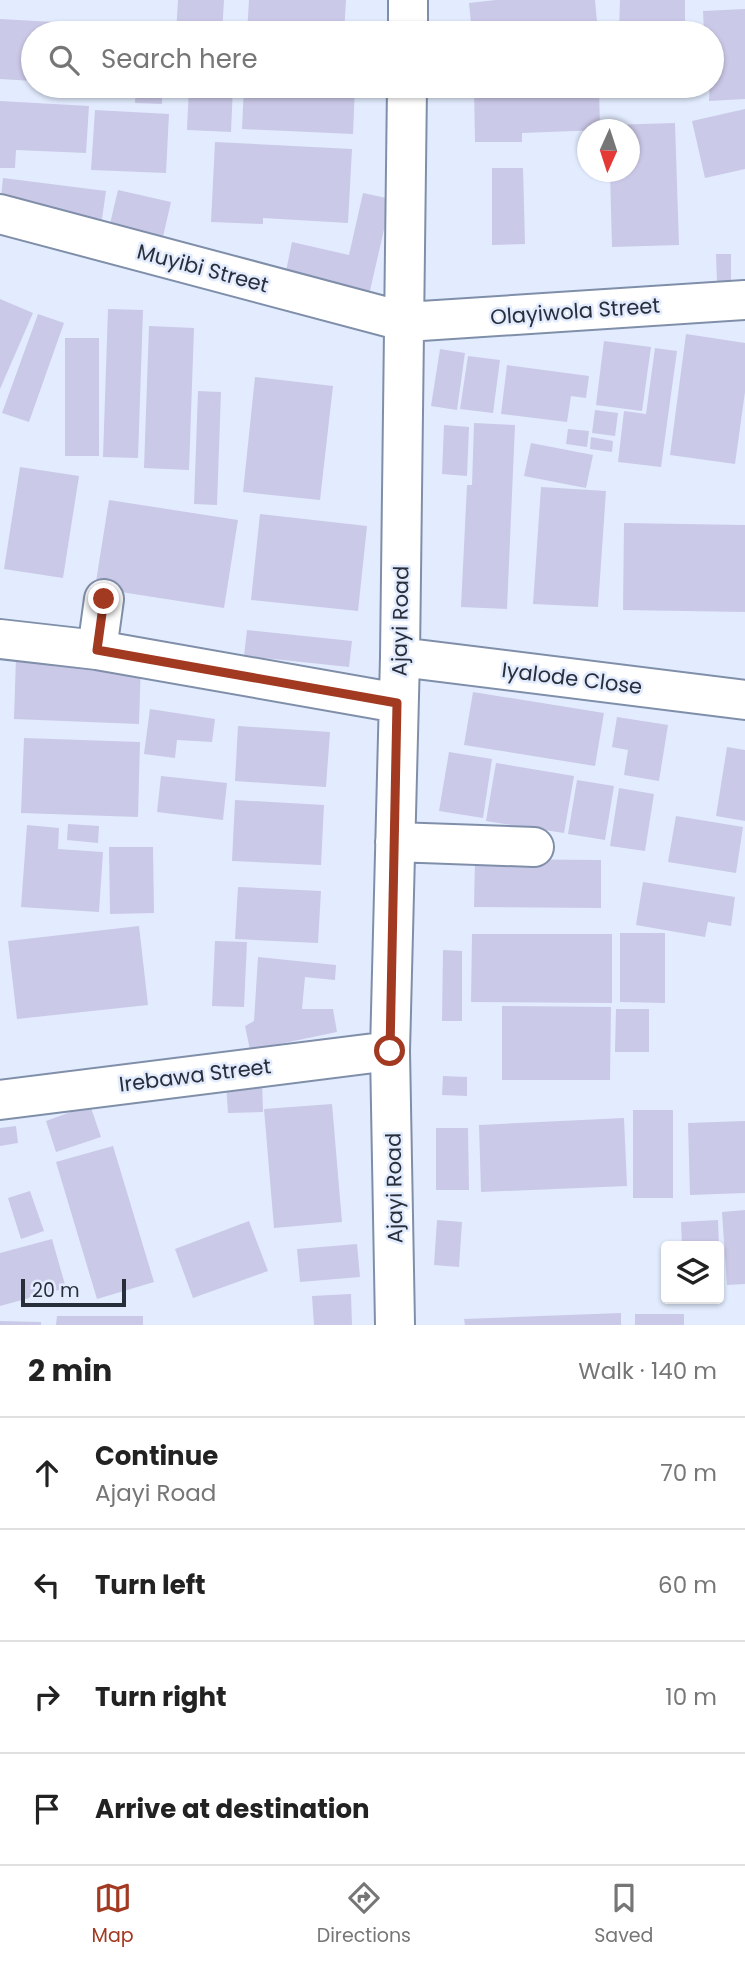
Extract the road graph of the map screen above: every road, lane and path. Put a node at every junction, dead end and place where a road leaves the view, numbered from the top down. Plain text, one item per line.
1 (408, 0) edge
2 (408, 21) edge
3 (407, 98) edge
4 (0, 214) edge
5 (745, 300) edge
6 (406, 322) junction
7 (104, 599) dead end
8 (0, 639) edge
9 (97, 650) junction
10 (400, 657) junction
11 (745, 699) edge
12 (397, 703) junction
13 (395, 842) junction
14 (534, 847) dead end
15 (390, 1051) junction
16 (0, 1100) edge
17 (395, 1325) edge

1 - 2 street
3 - 6 street, Ajayi Road
4 - 6 street, Muyibi Street
5 - 6 street, Olayiwola Street
6 - 10 street, Ajayi Road
7 - 9 street
8 - 9 street
9 - 12 street
10 - 11 street, Iyalode Close
10 - 12 street, Ajayi Road
12 - 13 street, Ajayi Road
13 - 14 street
13 - 15 street, Ajayi Road
15 - 16 street, Irebawa Street
15 - 17 street, Ajayi Road

